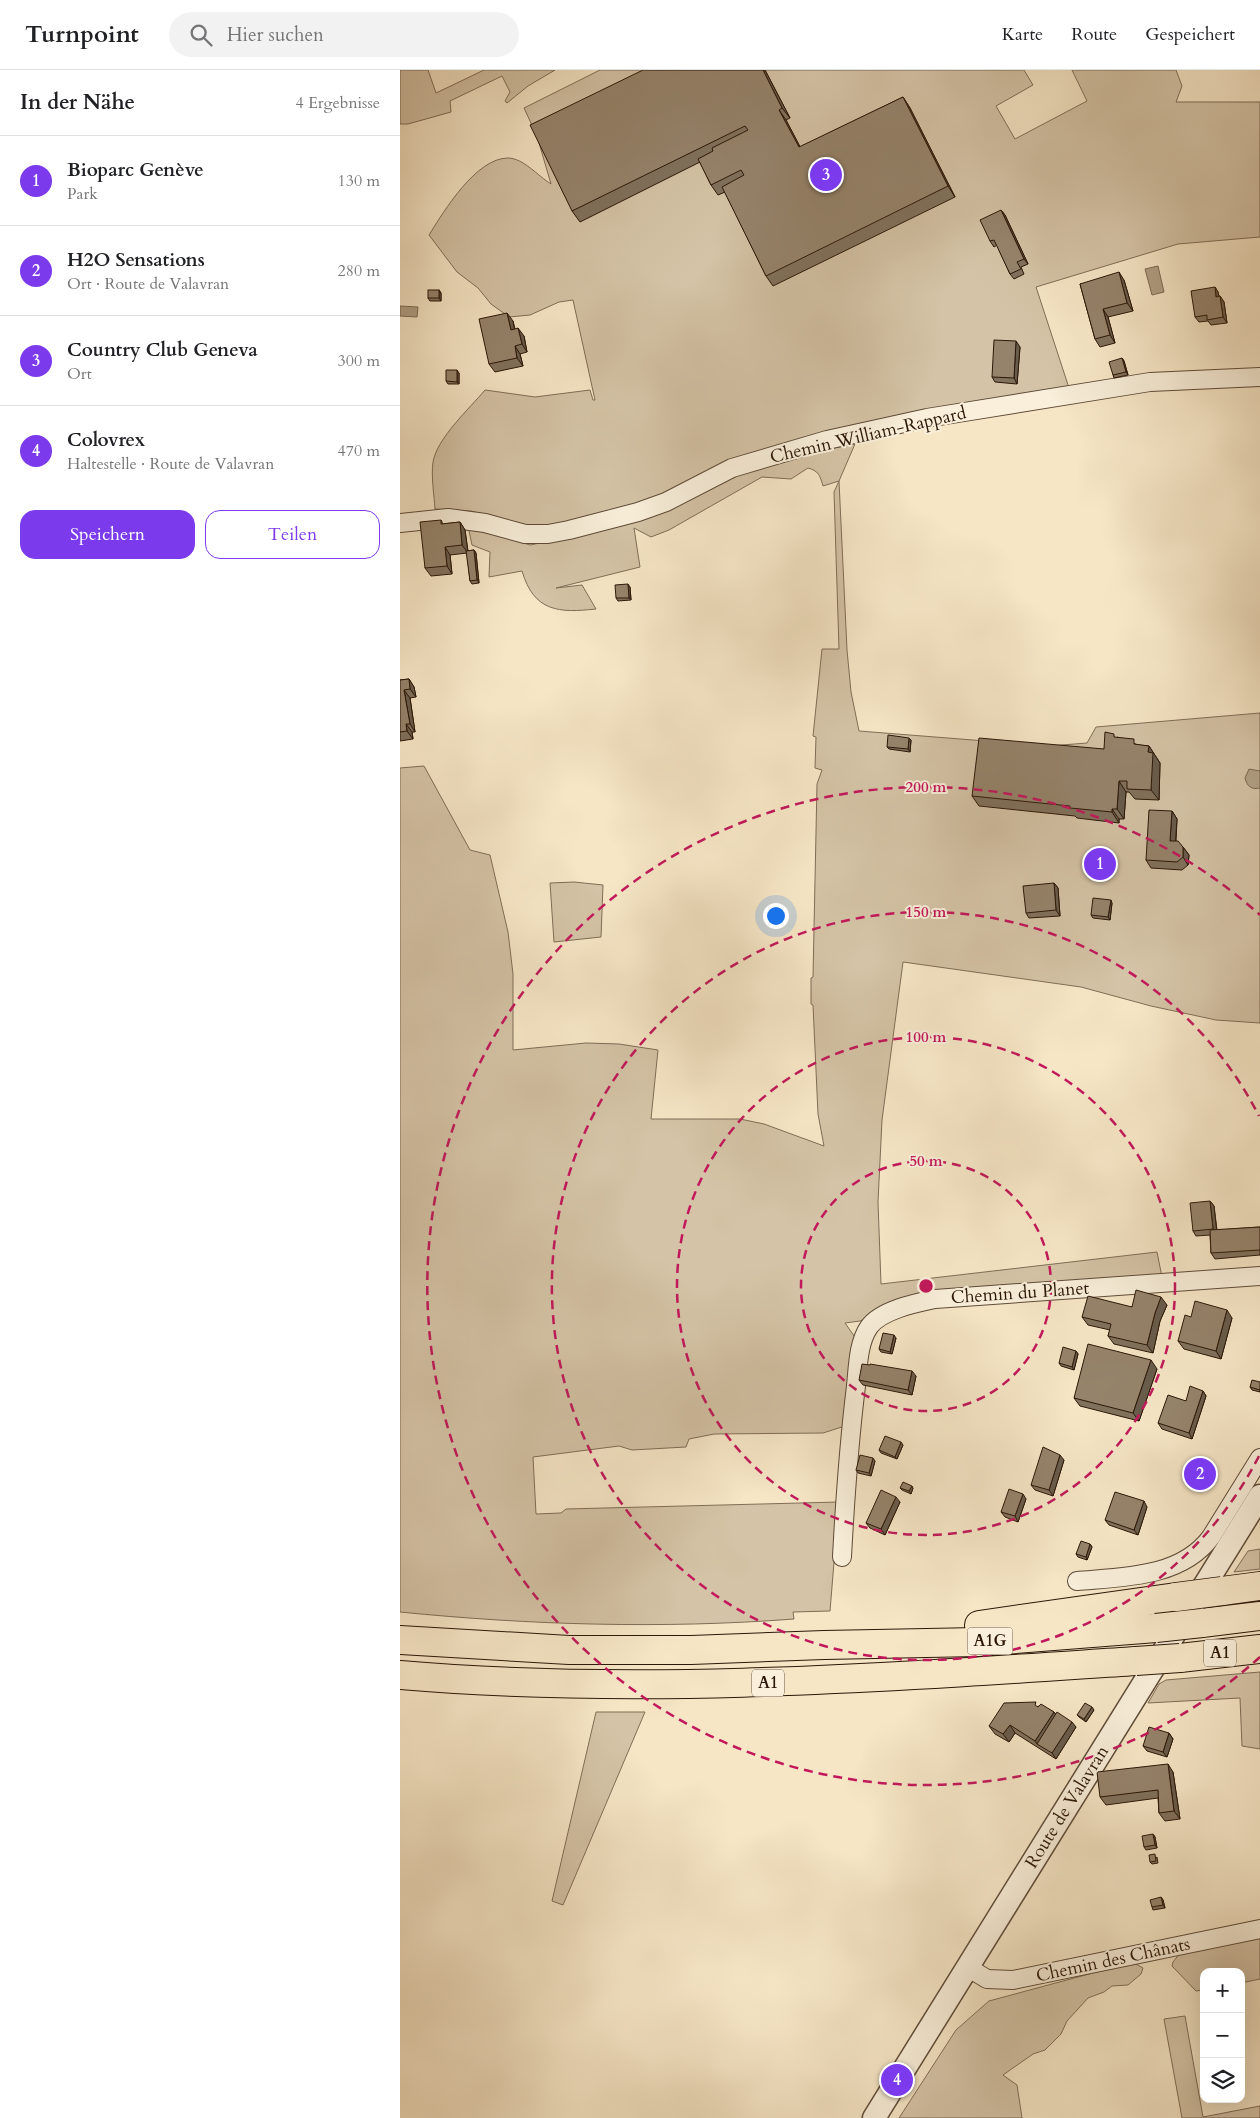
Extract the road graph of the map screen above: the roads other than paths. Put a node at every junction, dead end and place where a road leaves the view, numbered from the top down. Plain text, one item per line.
1 (1260, 377) edge
2 (400, 523) edge
3 (1260, 1276) edge
4 (1260, 1458) edge
5 (1260, 1496) edge
6 (842, 1557) dead end
7 (1077, 1581) dead end
8 (1260, 1586) edge
9 (1260, 1616) edge
10 (400, 1640) edge
11 (824, 1644) junction
12 (1260, 1649) edge
13 (400, 1675) edge
14 (1260, 1929) edge
15 (967, 1967) junction
16 (874, 2118) edge

1 - 2 street, Chemin William-Rappard
3 - 6 street, Chemin du Planet
4 - 7 street
5 - 15 street, Route de Valavran
8 - 11 highway, A1, bridge
9 - 11 highway, A1G, bridge
10 - 11 highway, A1
12 - 13 highway, A1, bridge
14 - 15 street, Chemin des Chânats
15 - 16 street, Route de Valavran

